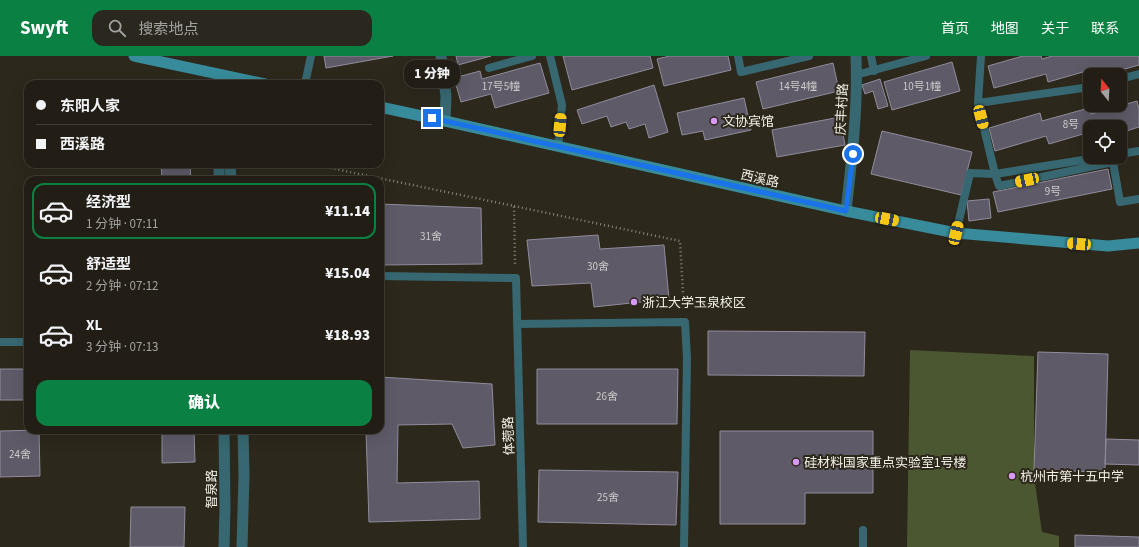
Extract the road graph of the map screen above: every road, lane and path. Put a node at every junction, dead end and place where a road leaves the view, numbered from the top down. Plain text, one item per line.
1 (134, 56) edge
2 (312, 56) edge
3 (441, 56) edge
4 (532, 56) edge
5 (550, 56) edge
6 (738, 56) edge
7 (809, 56) edge
8 (856, 56) edge
9 (871, 56) edge
10 (926, 56) edge
11 (981, 56) edge
12 (489, 68) dead end
13 (874, 70) junction
14 (1139, 74) edge
15 (856, 75) junction
16 (1127, 77) edge
17 (234, 80) edge
18 (306, 80) edge
19 (1083, 88) edge
20 (978, 103) junction
21 (384, 109) edge
22 (445, 121) junction
23 (558, 147) junction
24 (1139, 151) edge
25 (1127, 153) edge
26 (1083, 160) edge
27 (331, 168) edge
28 (995, 174) junction
29 (370, 176) edge
30 (384, 179) edge
31 (1139, 199) edge
32 (514, 206) junction
33 (846, 211) junction
34 (956, 233) junction
35 (1139, 243) edge
36 (384, 276) edge
37 (516, 278) junction
38 (685, 322) junction
39 (517, 324) junction
40 (0, 342) edge
41 (24, 342) edge
42 (224, 434) edge
43 (243, 434) edge
44 (863, 530) dead end
45 (224, 547) edge
46 (242, 547) edge
47 (522, 547) edge
48 (684, 547) edge
49 (863, 547) edge

1 - 17 main road
2 - 18 lane
3 - 22 street
4 - 12 lane
5 - 23 lane
6 - 7 lane
8 - 15 street, 庆丰村路
9 - 13 lane
10 - 13 lane
11 - 20 lane
13 - 15 lane
14 - 16 lane
15 - 33 street, 庆丰村路
19 - 20 lane
20 - 28 lane
21 - 22 main road, 西溪路
22 - 23 main road, 西溪路
23 - 33 main road, 西溪路
24 - 25 lane
26 - 28 lane
27 - 29 path
28 - 31 lane
28 - 34 lane
30 - 32 path
32 - 37 path
32 - 38 path
33 - 34 main road, 西溪路
34 - 35 main road, 西溪路
36 - 37 lane
37 - 39 lane, 体菀路
38 - 39 lane
38 - 48 lane
39 - 47 lane, 体菀路
40 - 41 lane
42 - 45 street, 智泉路
43 - 46 street
44 - 49 lane

